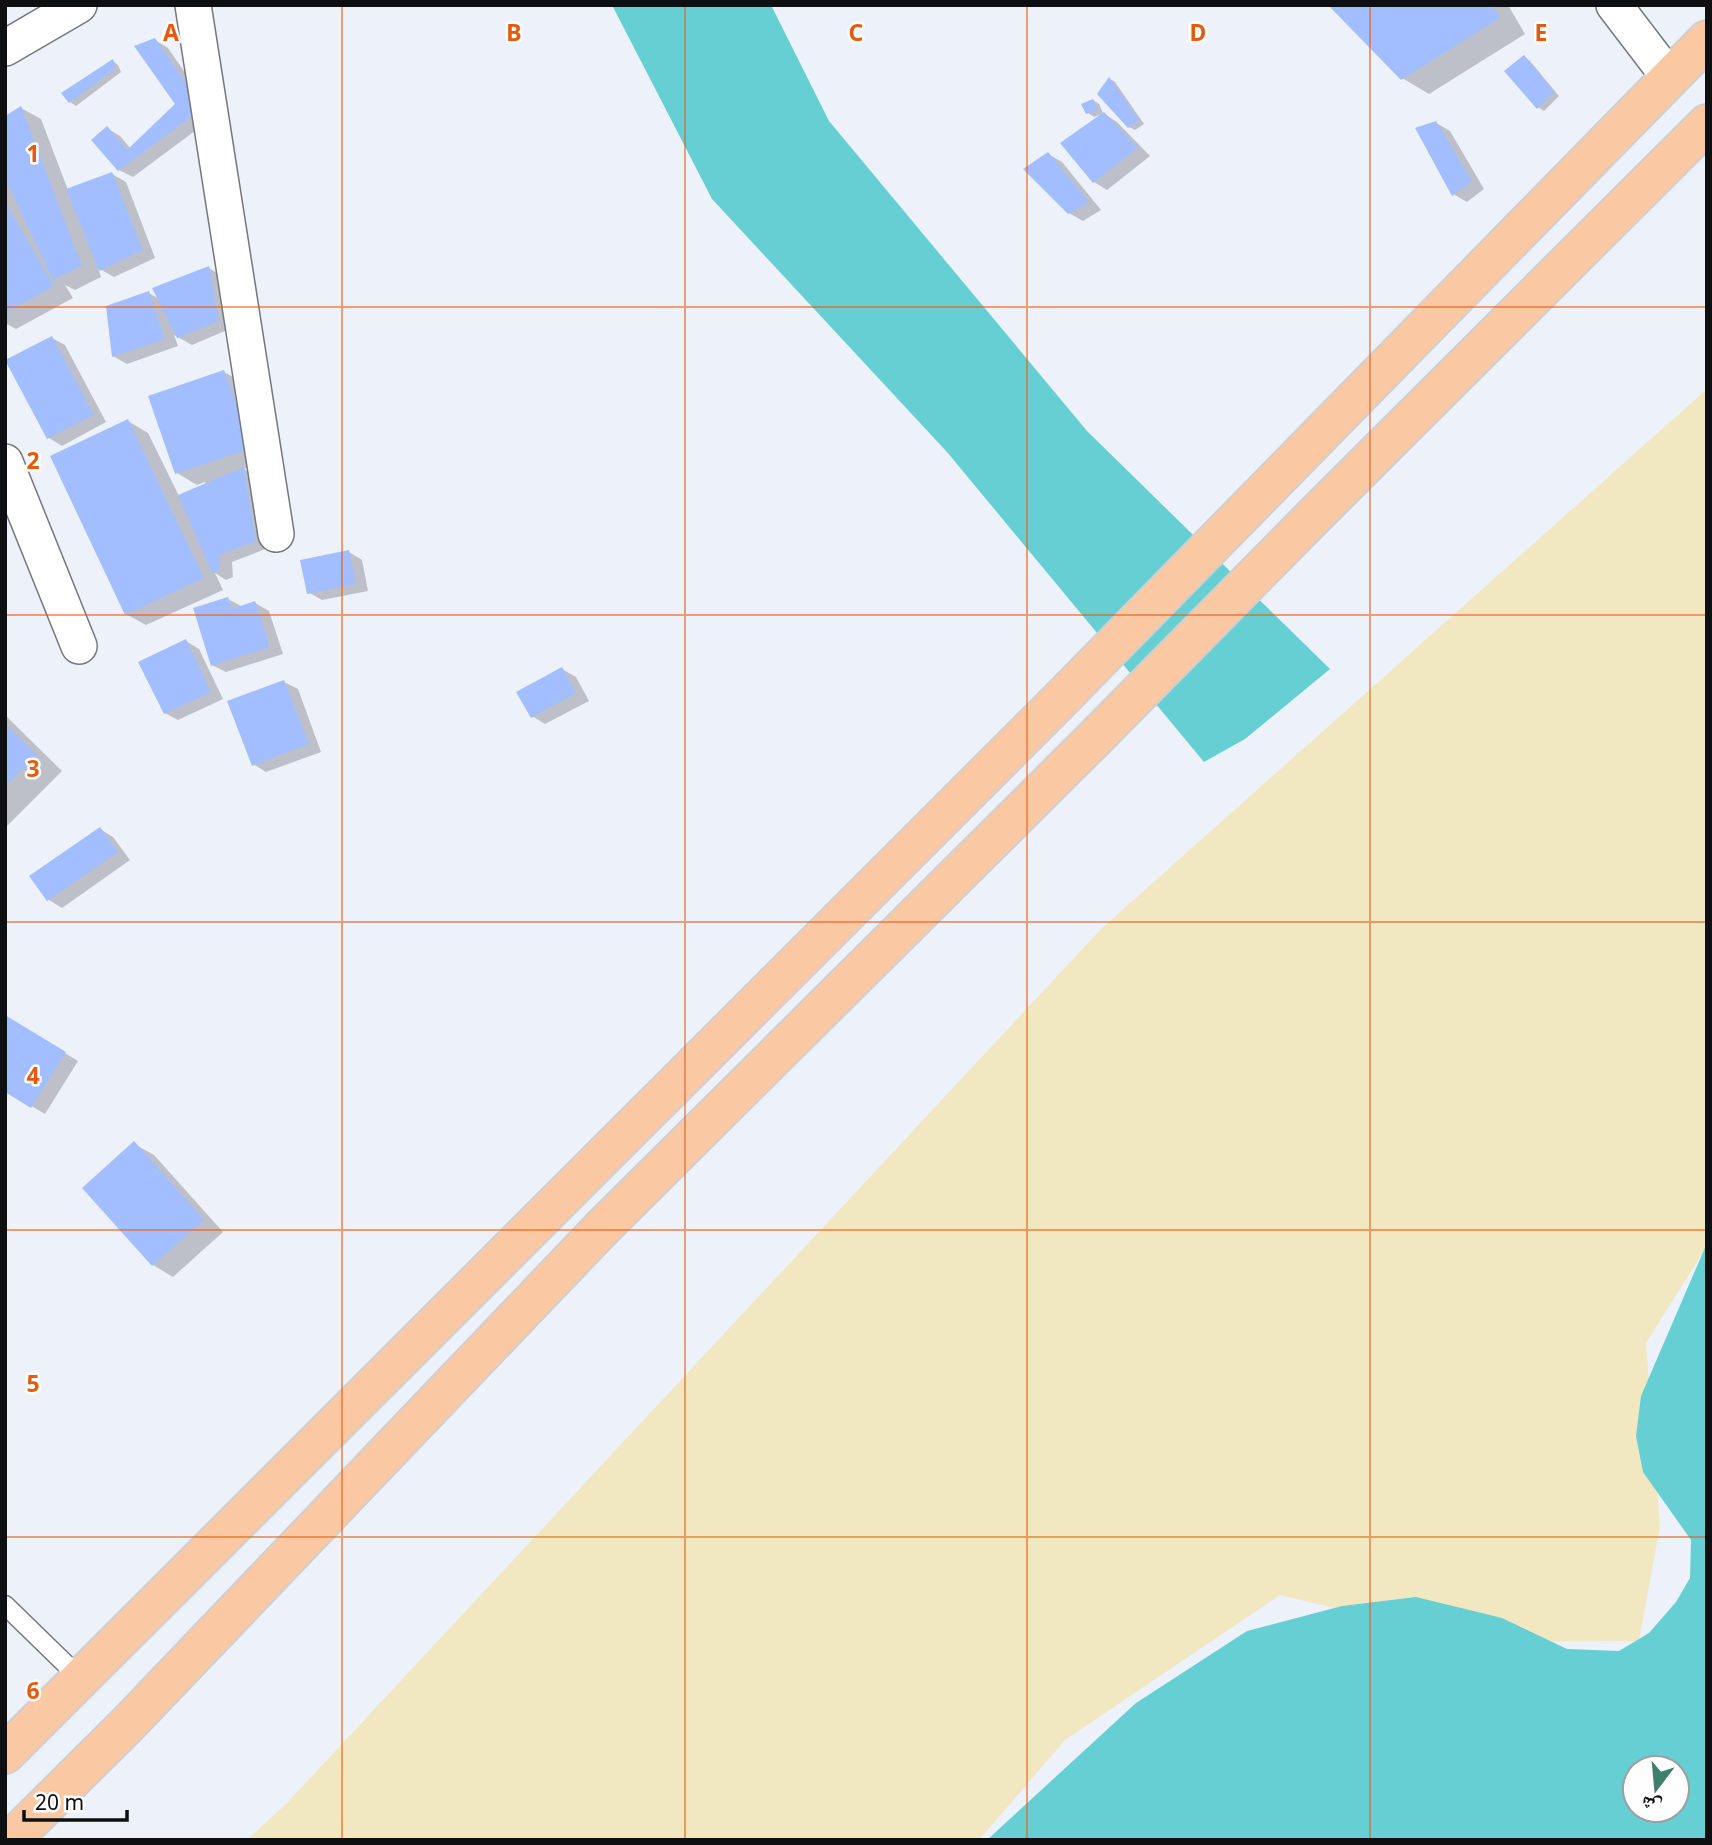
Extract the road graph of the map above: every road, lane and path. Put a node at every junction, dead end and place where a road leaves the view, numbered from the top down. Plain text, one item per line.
1 (79, 5) edge
2 (193, 5) edge
3 (1614, 5) edge
4 (1707, 40) edge
5 (5, 48) edge
6 (1669, 77) junction
7 (1707, 124) edge
8 (5, 462) edge
9 (276, 534) dead end
10 (79, 646) dead end
11 (5, 1605) edge
12 (81, 1679) junction
13 (5, 1754) edge
14 (11, 1840) edge

1 - 5 street
2 - 9 street
3 - 6 street
4 - 6 main road
6 - 12 main road
7 - 14 main road
8 - 10 street
11 - 12 lane
12 - 13 main road

